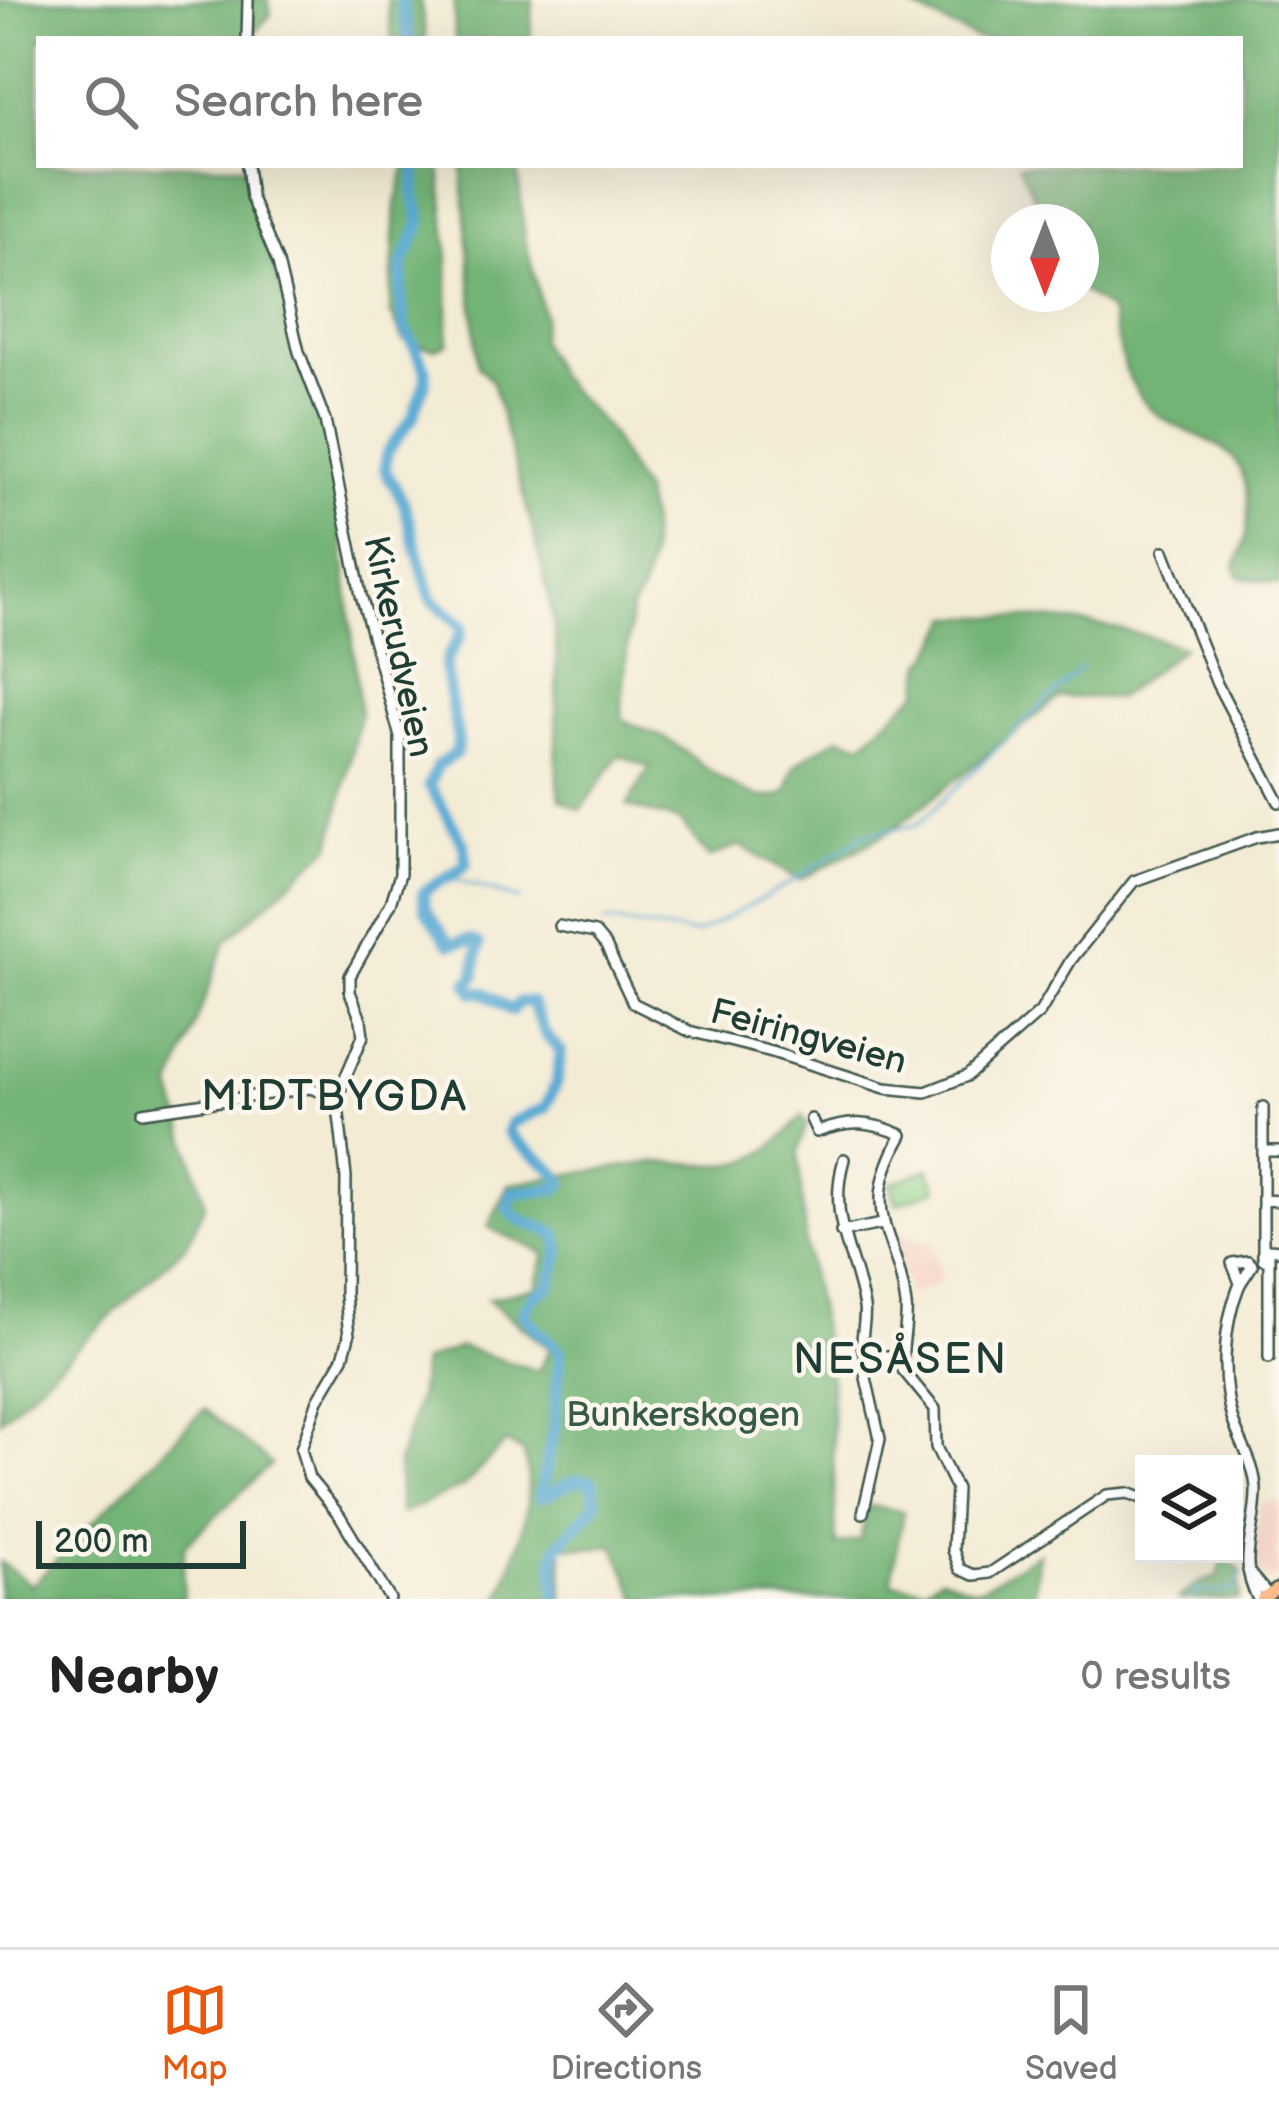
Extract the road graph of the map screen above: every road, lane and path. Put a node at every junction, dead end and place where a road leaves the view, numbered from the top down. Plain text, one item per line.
1 (248, 0) edge
2 (248, 36) edge
3 (247, 168) edge
4 (1163, 551) dead end
5 (1279, 802) edge
6 (1279, 833) edge
7 (559, 926) dead end
8 (337, 1097) junction
9 (1263, 1107) dead end
10 (143, 1112) dead end
11 (811, 1119) dead end
12 (1263, 1151) junction
13 (1279, 1151) edge
14 (844, 1159) dead end
15 (1263, 1200) junction
16 (1279, 1201) edge
17 (882, 1224) junction
18 (841, 1232) junction
19 (1266, 1257) edge
20 (1240, 1282) junction
21 (1274, 1340) edge
22 (902, 1356) junction
23 (1269, 1358) dead end
24 (869, 1362) junction
25 (1135, 1495) edge
26 (863, 1513) dead end
27 (1267, 1595) edge
28 (390, 1599) edge

1 - 2 street
3 - 8 street, Kirkerudveien
4 - 5 street
6 - 7 street, Feiringveien
8 - 10 street
8 - 28 street, Kirkerudveien
9 - 12 street
11 - 17 street
12 - 13 street
12 - 15 street
14 - 18 street
15 - 16 street
15 - 19 street
17 - 18 street
17 - 22 street
18 - 24 street
19 - 20 street
19 - 20 street
19 - 21 street
20 - 27 street
21 - 23 street
22 - 24 street
22 - 25 street
24 - 26 street

